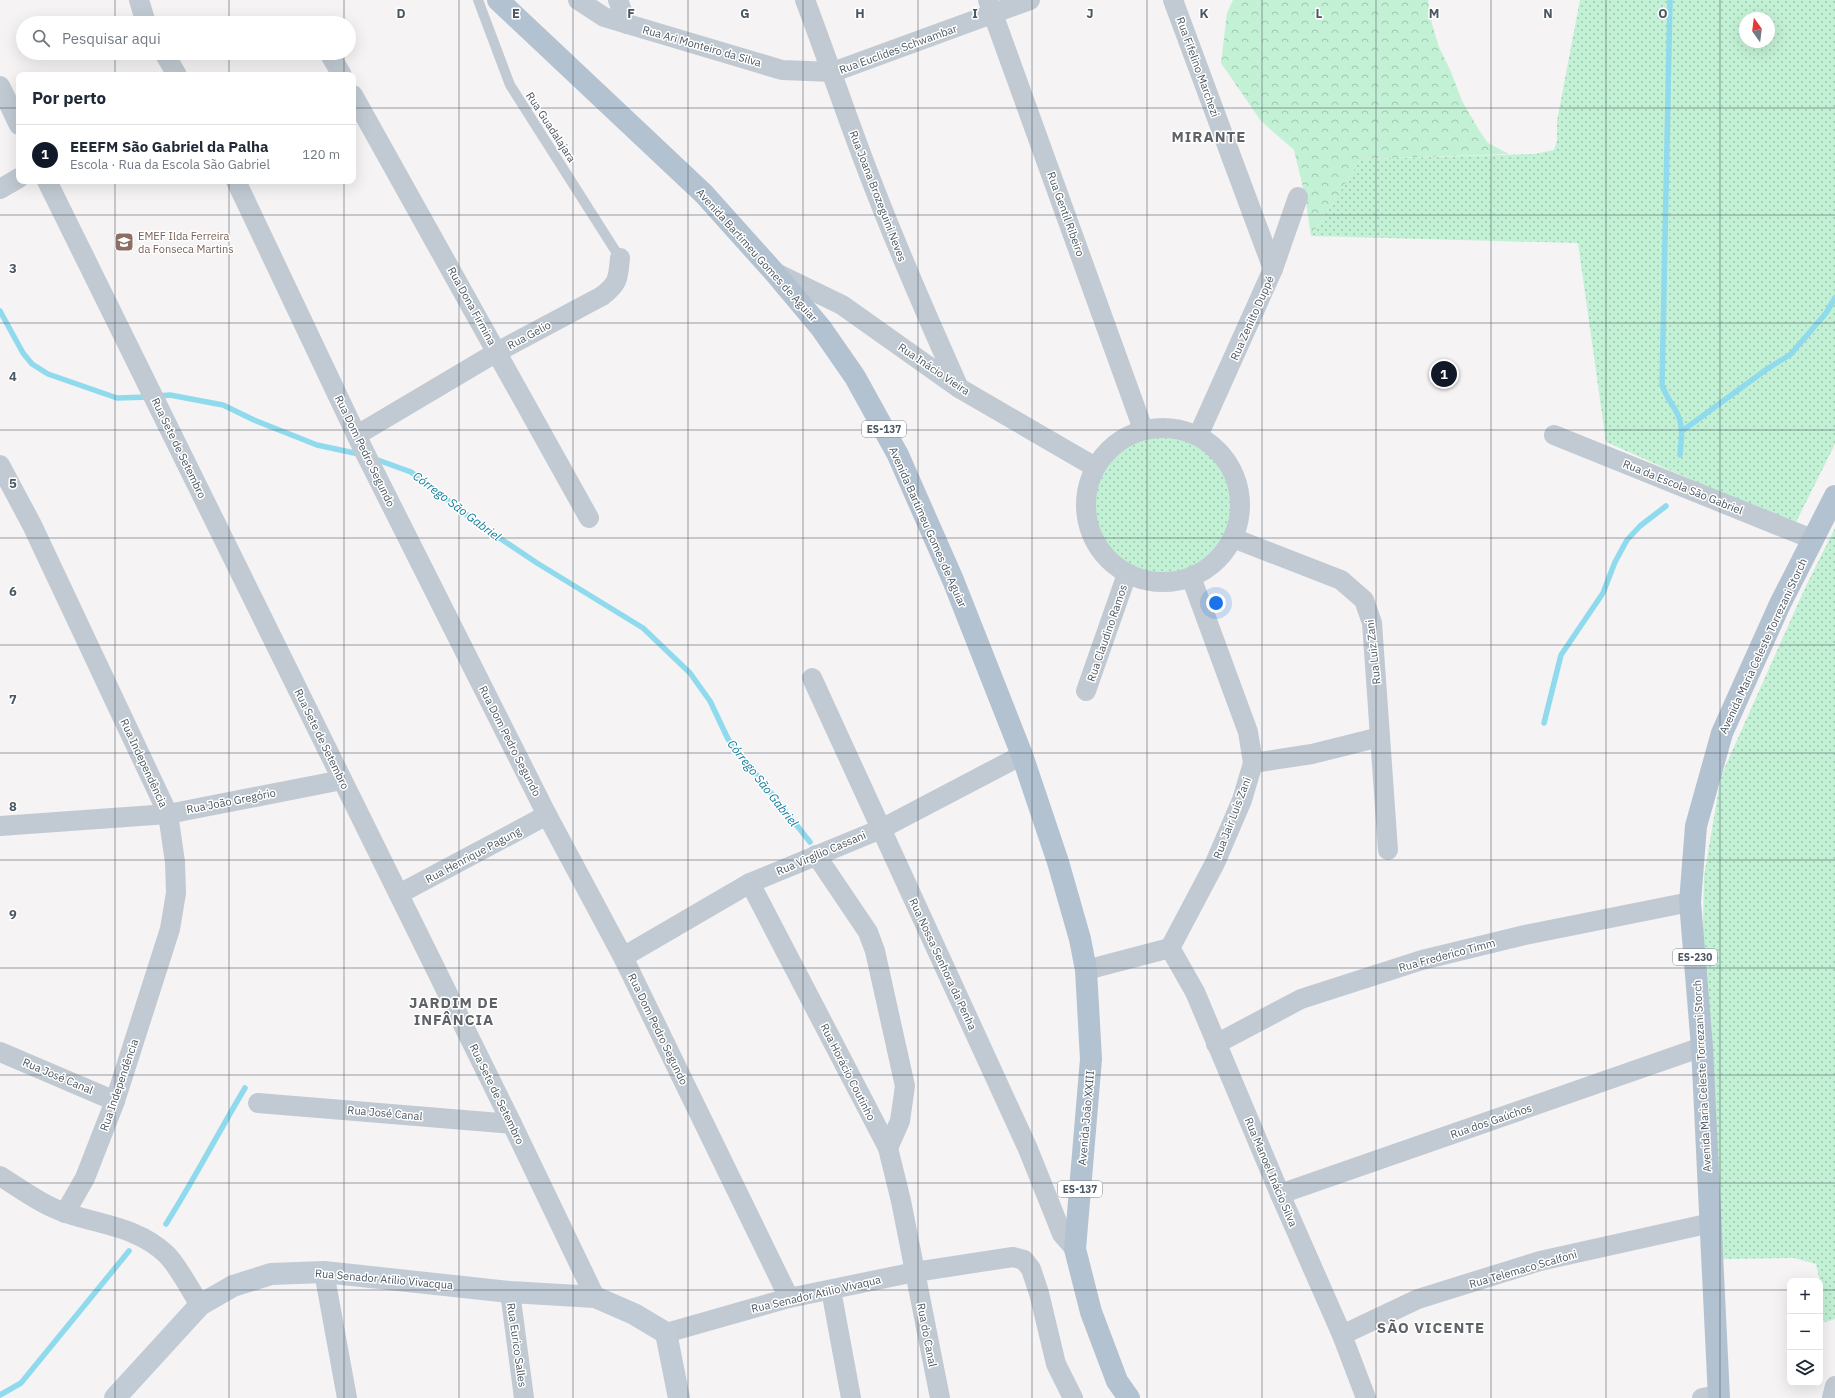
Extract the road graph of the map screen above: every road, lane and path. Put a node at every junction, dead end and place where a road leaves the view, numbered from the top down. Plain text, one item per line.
1 (139, 0) edge
2 (478, 0) edge
3 (498, 0) edge
4 (578, 0) edge
5 (618, 0) edge
6 (805, 0) edge
7 (1030, 0) edge
8 (1174, 0) edge
9 (990, 7) edge
10 (144, 16) edge
11 (627, 24) junction
12 (168, 60) edge
13 (333, 60) edge
14 (175, 72) edge
15 (340, 72) edge
16 (833, 72) junction
17 (0, 86) edge
18 (356, 100) edge
19 (16, 119) edge
20 (16, 180) edge
21 (48, 184) edge
22 (237, 184) edge
23 (0, 189) edge
24 (1298, 197) dead end
25 (620, 258) joint
26 (1273, 269) junction
27 (774, 272) junction
28 (498, 352) junction
29 (959, 388) junction
30 (1144, 429) junction
31 (1554, 435) dead end
32 (1198, 436) junction
33 (360, 442) junction
34 (0, 465) edge
35 (1095, 466) junction
36 (1835, 496) edge
37 (589, 518) dead end
38 (1233, 538) junction
39 (1812, 538) junction
40 (1127, 574) junction
41 (1191, 577) junction
42 (812, 678) dead end
43 (1086, 691) dead end
44 (1380, 736) junction
45 (1022, 755) junction
46 (1253, 763) junction
47 (342, 780) junction
48 (168, 814) junction
49 (547, 815) junction
50 (0, 826) edge
51 (881, 829) junction
52 (1388, 850) dead end
53 (816, 855) junction
54 (750, 883) junction
55 (399, 894) junction
56 (1690, 902) junction
57 (1170, 948) junction
58 (623, 957) junction
59 (1086, 970) junction
60 (1216, 1044) junction
61 (1702, 1047) junction
62 (0, 1052) edge
63 (116, 1101) junction
64 (258, 1103) dead end
65 (512, 1124) junction
66 (888, 1148) junction
67 (0, 1176) edge
68 (1280, 1194) junction
69 (65, 1213) junction
70 (1711, 1224) junction
71 (1075, 1249) junction
72 (324, 1272) junction
73 (915, 1272) junction
74 (831, 1290) junction
75 (510, 1292) junction
76 (595, 1298) junction
77 (789, 1298) junction
78 (200, 1304) junction
79 (666, 1333) junction
80 (1342, 1335) junction
81 (1835, 1386) edge
82 (1713, 1397) edge
83 (115, 1398) edge
84 (347, 1398) edge
85 (524, 1398) edge
86 (679, 1398) edge
87 (851, 1398) edge
88 (940, 1398) edge
89 (1073, 1398) edge
90 (1129, 1398) edge
91 (1366, 1398) edge
92 (1832, 1398) edge

1 - 10 street
2 - 25 lane, Rua Guadalajara
3 - 27 main road, Avenida Bartimeu Gomes de Aguiar / ES-137
4 - 11 street, Rua Ari Monteiro da Silva
5 - 11 street
6 - 16 street, Rua Joana Brozeguini Neves
7 - 9 street, Rua Euclides Schwambar
8 - 26 street, Rua Fifelino Marchezi
9 - 16 street, Rua Euclides Schwambar
9 - 30 street, Rua Gentil Ribeiro
11 - 16 street, Rua Ari Monteiro da Silva
12 - 14 street
13 - 15 street
16 - 29 street, Rua Joana Brozeguini Neves
17 - 19 street
18 - 28 street, Rua Dona Firmina
20 - 23 street
21 - 47 street, Rua Sete de Setembro
22 - 33 street, Rua Dom Pedro Segundo
24 - 26 street, Rua Zenilto Duppé
25 - 28 street, Rua Gelio
26 - 32 street, Rua Zenilto Duppé
27 - 29 street, Rua Inácio Vieira
27 - 45 main road, Avenida Bartimeu Gomes de Aguiar / ES-137
28 - 33 street, Rua Gelio
28 - 37 street, Rua Dona Firmina
29 - 35 street, Rua Inácio Vieira
30 - 32 street
30 - 35 street
31 - 39 street, Rua da Escola São Gabriel
32 - 38 street
33 - 49 street, Rua Dom Pedro Segundo
34 - 48 street, Rua Independência
35 - 40 street
36 - 39 main road, ES-230
38 - 41 street
38 - 44 street, Rua Luiz Zani
39 - 56 main road, Avenida Maria Celeste Torrezani Storch / ES-230
40 - 41 street
40 - 43 street, Rua Claudino Ramos
41 - 46 street, Rua Jair Luís Zani
42 - 51 street, Rua Nossa Senhora da Penha
44 - 46 street
44 - 52 street, Rua Luiz Zani
45 - 51 street, Rua Virgílio Cassani
45 - 59 main road, Avenida Bartimeu Gomes de Aguiar / ES-137
46 - 57 street, Rua Jair Luís Zani
47 - 48 street, Rua João Gregório
47 - 55 street, Rua Sete de Setembro
48 - 50 street, Rua João Gregório
48 - 63 street, Rua Independência
49 - 55 street, Rua Henrique Pagung
49 - 58 street, Rua Dom Pedro Segundo
51 - 53 street, Rua Virgílio Cassani
51 - 71 street, Rua Nossa Senhora da Penha
53 - 54 street, Rua Virgílio Cassani
53 - 66 street
54 - 58 street, Rua Virgílio Cassani
54 - 66 street, Rua Horácio Coutinho
55 - 65 street, Rua Sete de Setembro
56 - 60 street, Rua Frederico Timm
56 - 61 main road, Avenida Maria Celeste Torrezani Storch / ES-230
57 - 59 street
57 - 60 street, Rua Manoel Inácio Silva
58 - 77 street, Rua Dom Pedro Segundo
59 - 71 main road, Avenida João XXIII / ES-137
60 - 68 street, Rua Manoel Inácio Silva
61 - 68 street, Rua dos Gaúchos
61 - 70 main road, Avenida Maria Celeste Torrezani Storch / ES-230
62 - 63 street, Rua José Canal
63 - 69 street, Rua Independência
64 - 65 street, Rua José Canal
65 - 76 street, Rua Sete de Setembro
66 - 73 street, Rua Horácio Coutinho
67 - 69 street
68 - 80 street, Rua Manoel Inácio Silva
69 - 78 street
70 - 80 street, Rua Telemaco Scalfoni
70 - 82 main road, Avenida Maria Celeste Torrezani Storch / ES-230
71 - 90 main road, Avenida João XXIII / ES-137
72 - 75 street, Rua Senador Atilio Vivacqua
72 - 78 street, Rua Senador Atilio Vivacqua
72 - 84 street
73 - 74 street, Rua Senador Atilio Vivaqua
73 - 88 street, Rua do Canal
73 - 89 street, Rua Senador Atilio Vivaqua
74 - 77 street, Rua Senador Atilio Vivaqua
74 - 87 street
75 - 76 street
75 - 85 street, Rua Eurico Salles
76 - 79 street
77 - 79 street, Rua Senador Atilio Vivaqua
78 - 83 street, Rua Senador Atilio Vivacqua
79 - 86 street
80 - 91 street, Rua Manoel Inácio Silva
81 - 92 street

